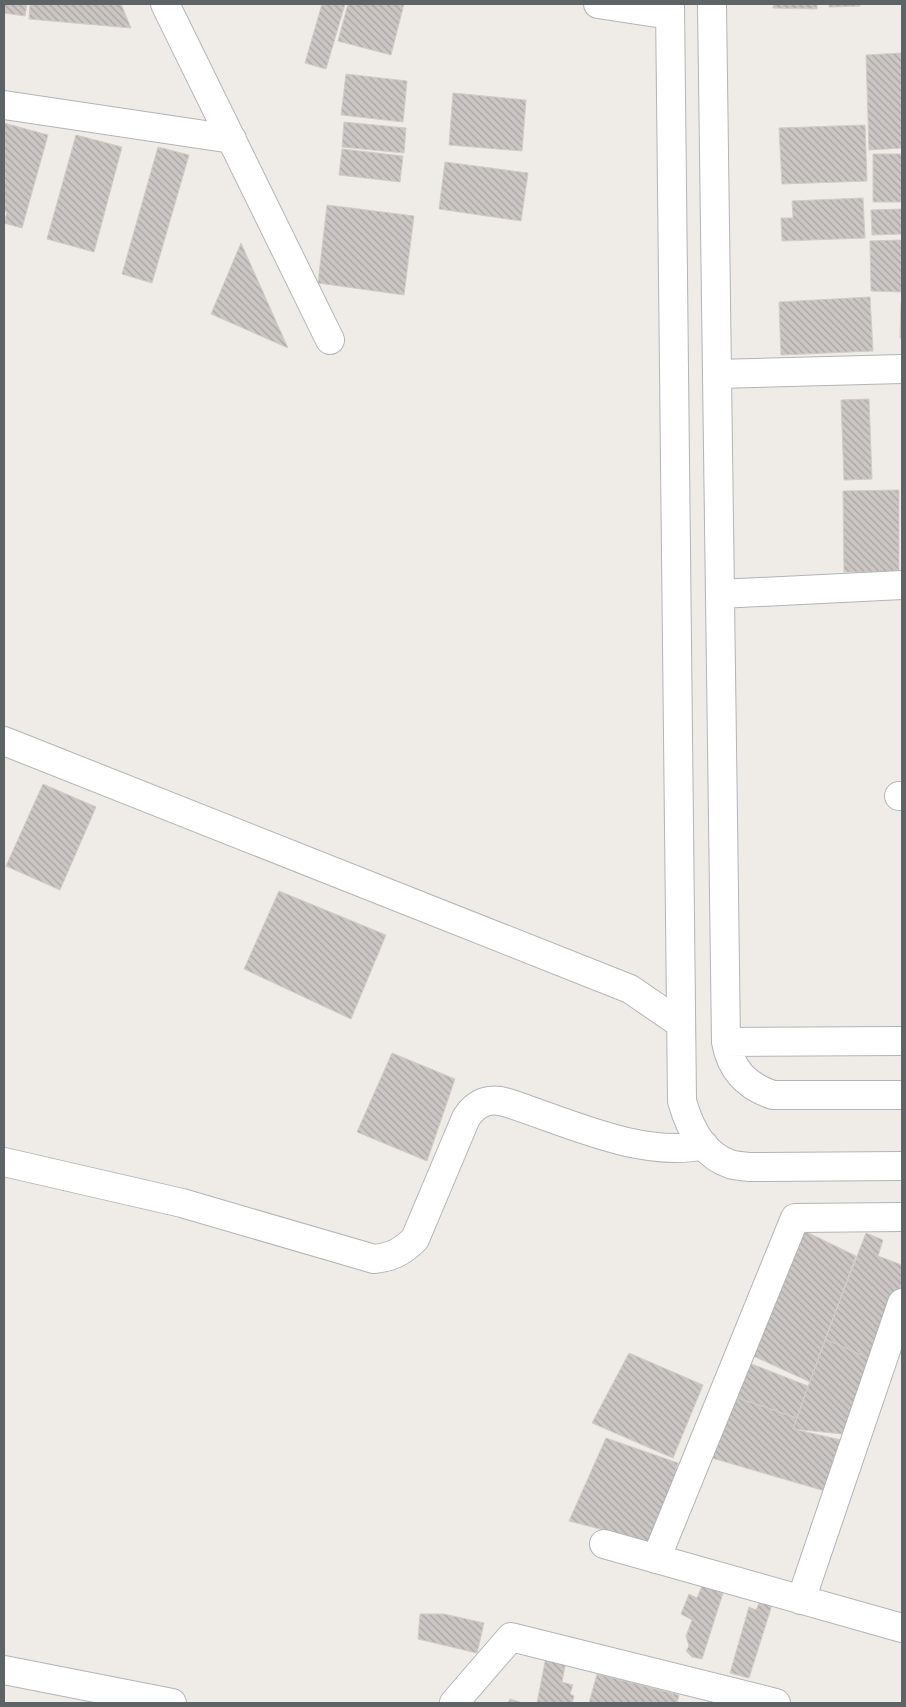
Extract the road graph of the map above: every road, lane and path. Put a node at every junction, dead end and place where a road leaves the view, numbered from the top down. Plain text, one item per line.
1 (166, 4) edge
2 (598, 4) edge
3 (712, 4) edge
4 (670, 9) edge
5 (4, 105) edge
6 (232, 139) junction
7 (330, 340) dead end
8 (902, 368) edge
9 (717, 374) junction
10 (902, 584) edge
11 (720, 594) junction
12 (4, 741) edge
13 (681, 1024) junction
14 (902, 1041) edge
15 (726, 1042) junction
16 (902, 1095) edge
17 (704, 1145) junction
18 (4, 1162) edge
19 (902, 1166) edge
20 (902, 1217) edge
21 (902, 1303) edge
22 (604, 1544) dead end
23 (656, 1558) junction
24 (801, 1600) junction
25 (902, 1628) edge
26 (4, 1670) edge
27 (172, 1703) edge
28 (454, 1703) edge
29 (776, 1703) edge

1 - 6 street
2 - 4 street
3 - 9 street
4 - 13 street
5 - 6 street
6 - 7 street
8 - 9 street
9 - 11 street
10 - 11 street
11 - 15 street
12 - 13 street
13 - 17 street
14 - 15 street
15 - 16 street
17 - 18 street
17 - 19 street
20 - 23 street
21 - 24 street
22 - 23 street
23 - 24 street
24 - 25 street
26 - 27 street
28 - 29 street

